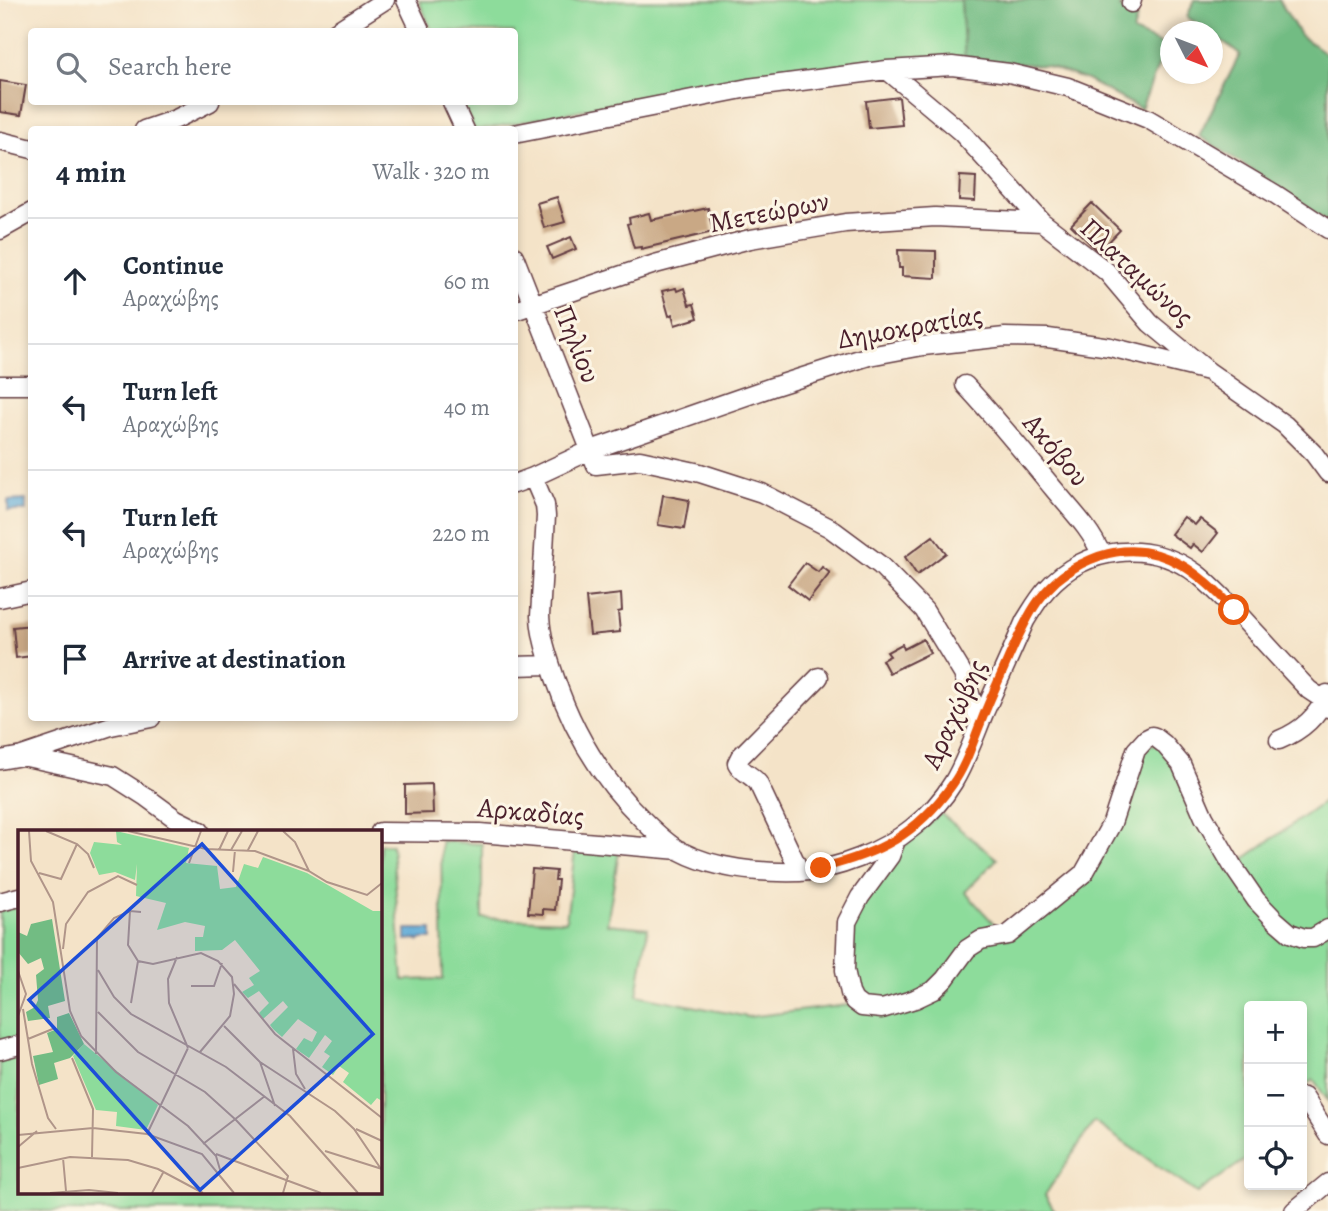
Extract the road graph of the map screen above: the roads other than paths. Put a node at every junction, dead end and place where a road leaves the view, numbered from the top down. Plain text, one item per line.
1 (385, 0) edge
2 (406, 0) edge
3 (341, 28) edge
4 (419, 28) edge
5 (887, 70) junction
6 (206, 105) edge
7 (453, 105) edge
8 (171, 124) edge
9 (463, 126) edge
10 (518, 133) edge
11 (28, 139) edge
12 (0, 140) edge
13 (28, 148) edge
14 (28, 213) edge
15 (1042, 222) junction
16 (1328, 229) edge
17 (0, 230) edge
18 (518, 266) edge
19 (533, 304) junction
20 (518, 310) edge
21 (1208, 370) junction
22 (0, 385) edge
23 (28, 385) edge
24 (964, 385) dead end
25 (591, 450) junction
26 (1328, 474) edge
27 (533, 477) junction
28 (518, 483) edge
29 (1101, 554) junction
30 (28, 592) edge
31 (0, 598) edge
32 (550, 665) junction
33 (518, 666) edge
34 (820, 677) dead end
35 (1327, 700) edge
36 (138, 721) edge
37 (980, 723) junction
38 (1279, 740) dead end
39 (22, 756) junction
40 (0, 760) edge
41 (198, 830) edge
42 (382, 832) edge
43 (896, 841) junction
44 (678, 850) junction
45 (800, 872) junction
46 (18, 897) edge
47 (0, 902) edge
48 (1328, 929) edge
49 (18, 1045) edge
50 (0, 1050) edge
51 (1307, 1102) edge
52 (1328, 1135) edge
53 (1328, 1183) edge
54 (1297, 1210) edge

1 - 3 street
2 - 4 street
5 - 10 street
5 - 15 street, Πλαταμώνος
5 - 16 street
6 - 8 street
7 - 9 street
11 - 12 street
12 - 13 street
14 - 17 street
15 - 19 street, Μετεώρων
15 - 21 street, Πλαταμώνος
18 - 19 street, Πηλίου
19 - 20 street, Μετεώρων
19 - 25 street, Πηλίου
21 - 25 street, Δημοκρατίας
21 - 26 street, Πλαταμώνος
22 - 23 street
24 - 29 street, Ακόβου
25 - 27 street, Δημοκρατίας
25 - 37 street
27 - 28 street, Δημοκρατίας
27 - 32 street, Αραχώβης
29 - 35 street, Αραχώβης
29 - 37 street, Αραχώβης
30 - 31 street
32 - 33 street
32 - 44 street, Αραχώβης
34 - 45 street
35 - 38 street
36 - 39 street
37 - 43 street, Αραχώβης
39 - 40 street
39 - 41 street
42 - 44 street, Αρκαδίας
43 - 45 street, Αραχώβης
43 - 48 street
44 - 45 street, Αραχώβης
46 - 47 street
49 - 50 street
51 - 52 street
53 - 54 street

